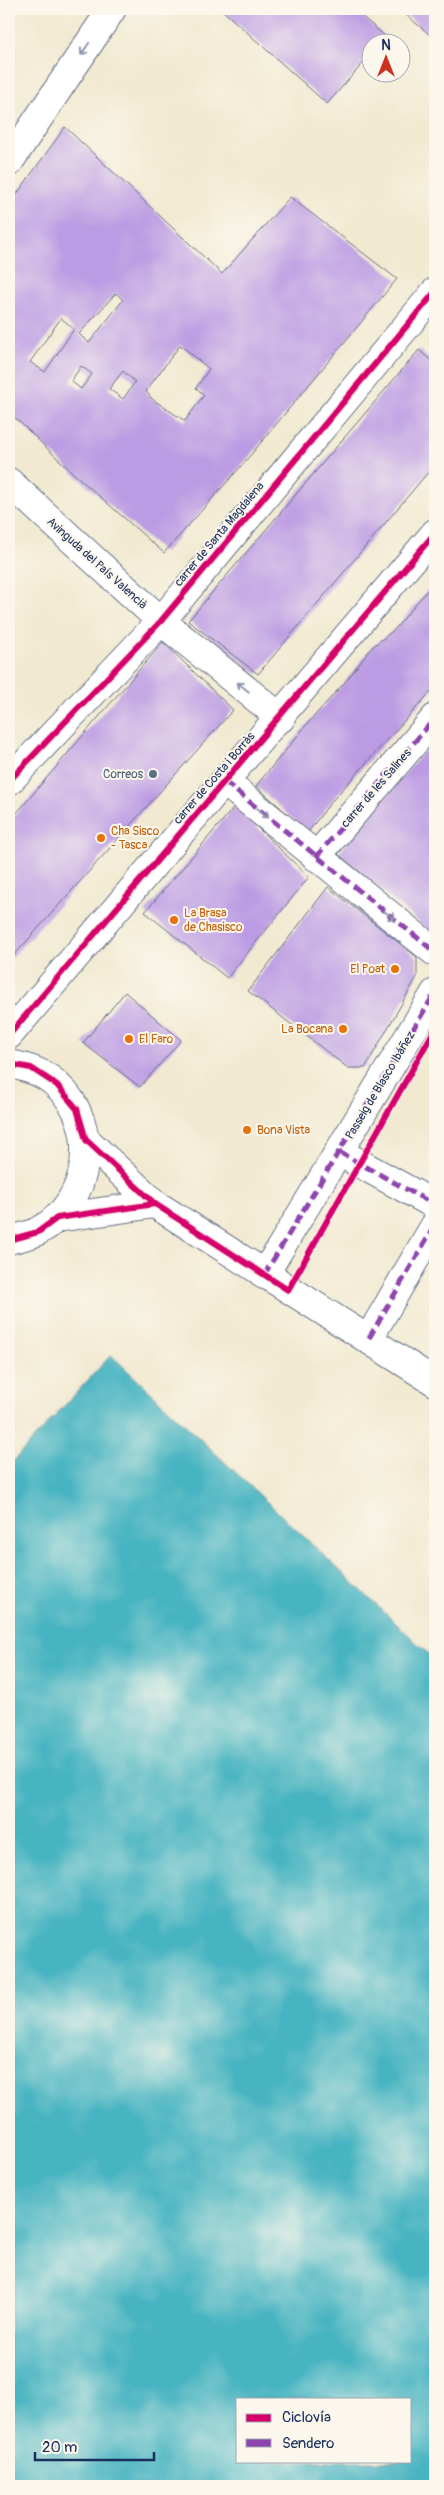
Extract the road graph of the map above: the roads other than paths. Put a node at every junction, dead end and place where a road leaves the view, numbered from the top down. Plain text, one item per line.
1 (112, 9) edge
2 (9, 162) edge
3 (435, 292) edge
4 (9, 482) edge
5 (435, 533) edge
6 (161, 621) junction
7 (280, 718) junction
8 (435, 718) edge
9 (9, 781) edge
10 (225, 782) junction
11 (316, 857) junction
12 (434, 951) edge
13 (435, 993) edge
14 (9, 1035) edge
15 (9, 1064) edge
16 (86, 1140) junction
17 (339, 1152) junction
18 (155, 1204) junction
19 (435, 1205) edge
20 (57, 1218) junction
21 (435, 1225) edge
22 (9, 1240) edge
23 (264, 1275) junction
24 (369, 1338) junction
25 (435, 1382) edge

1 -> 2 street
3 - 6 street, carrer de Santa Magdalena
4 - 6 street, Avinguda del País Valencià
5 - 7 street, carrer de Costa i Borràs
7 -> 6 street, Avinguda del País Valencià
6 - 9 street, carrer de Santa Magdalena
7 - 10 street, carrer de Costa i Borràs
8 - 11 street, carrer de les Salines
10 -> 11 street, carrer de Costa i Borràs
10 - 14 street, carrer de Costa i Borràs
11 -> 12 street, carrer de Costa i Borràs
13 - 17 street, Passeig de Blasco Ibáñez
15 - 16 street
16 - 18 street
16 - 20 street
17 - 19 street, Passeig de Blasco Ibáñez
17 - 23 street, Passeig de Blasco Ibáñez
18 - 20 street
18 - 23 street
20 - 22 street
21 - 24 street
23 - 24 street
24 - 25 street

